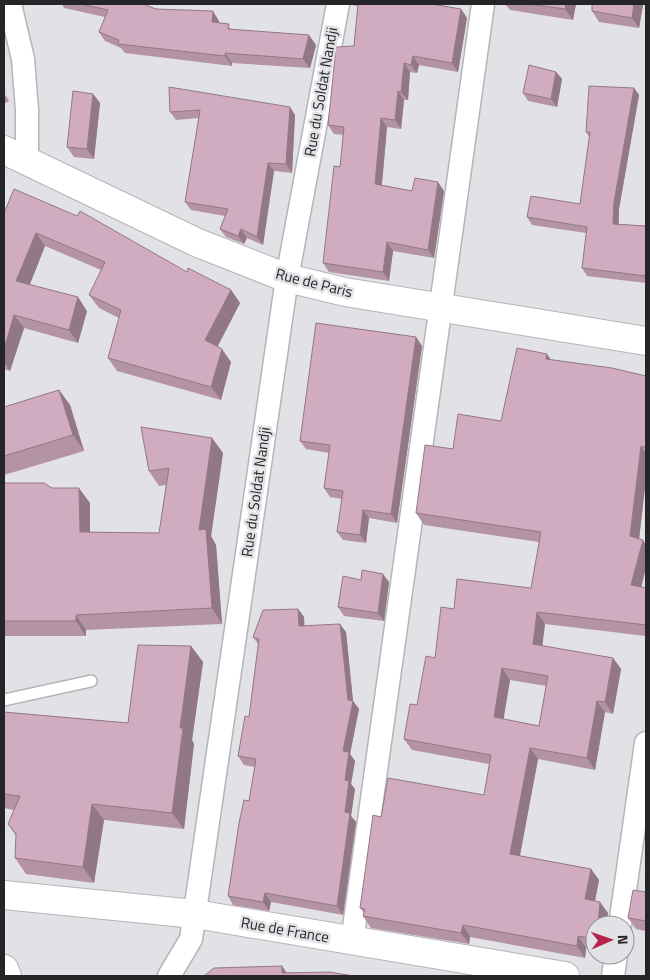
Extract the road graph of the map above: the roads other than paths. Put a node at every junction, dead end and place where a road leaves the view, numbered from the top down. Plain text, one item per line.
1 (10, 4) edge
2 (338, 4) edge
3 (483, 4) edge
4 (15, 156) edge
5 (287, 278) junction
6 (440, 308) junction
7 (646, 341) edge
8 (91, 681) dead end
9 (4, 700) edge
10 (646, 743) edge
11 (4, 895) edge
12 (195, 914) junction
13 (621, 915) edge
14 (352, 942) junction
15 (4, 969) edge
16 (7, 976) edge
17 (169, 976) edge
18 (565, 976) edge

1 - 4 street
2 - 5 street, Rue du Soldat Nandji
3 - 6 street
4 - 5 street, Rue de Paris
5 - 6 street, Rue de Paris
5 - 12 street, Rue du Soldat Nandji
6 - 7 street, Rue de Paris
6 - 14 street
8 - 9 lane
10 - 13 street
11 - 12 street, Rue de France
12 - 14 street, Rue de France
12 - 17 street, Rue du Soldat Nandji
14 - 18 street, Rue de France
15 - 16 street

